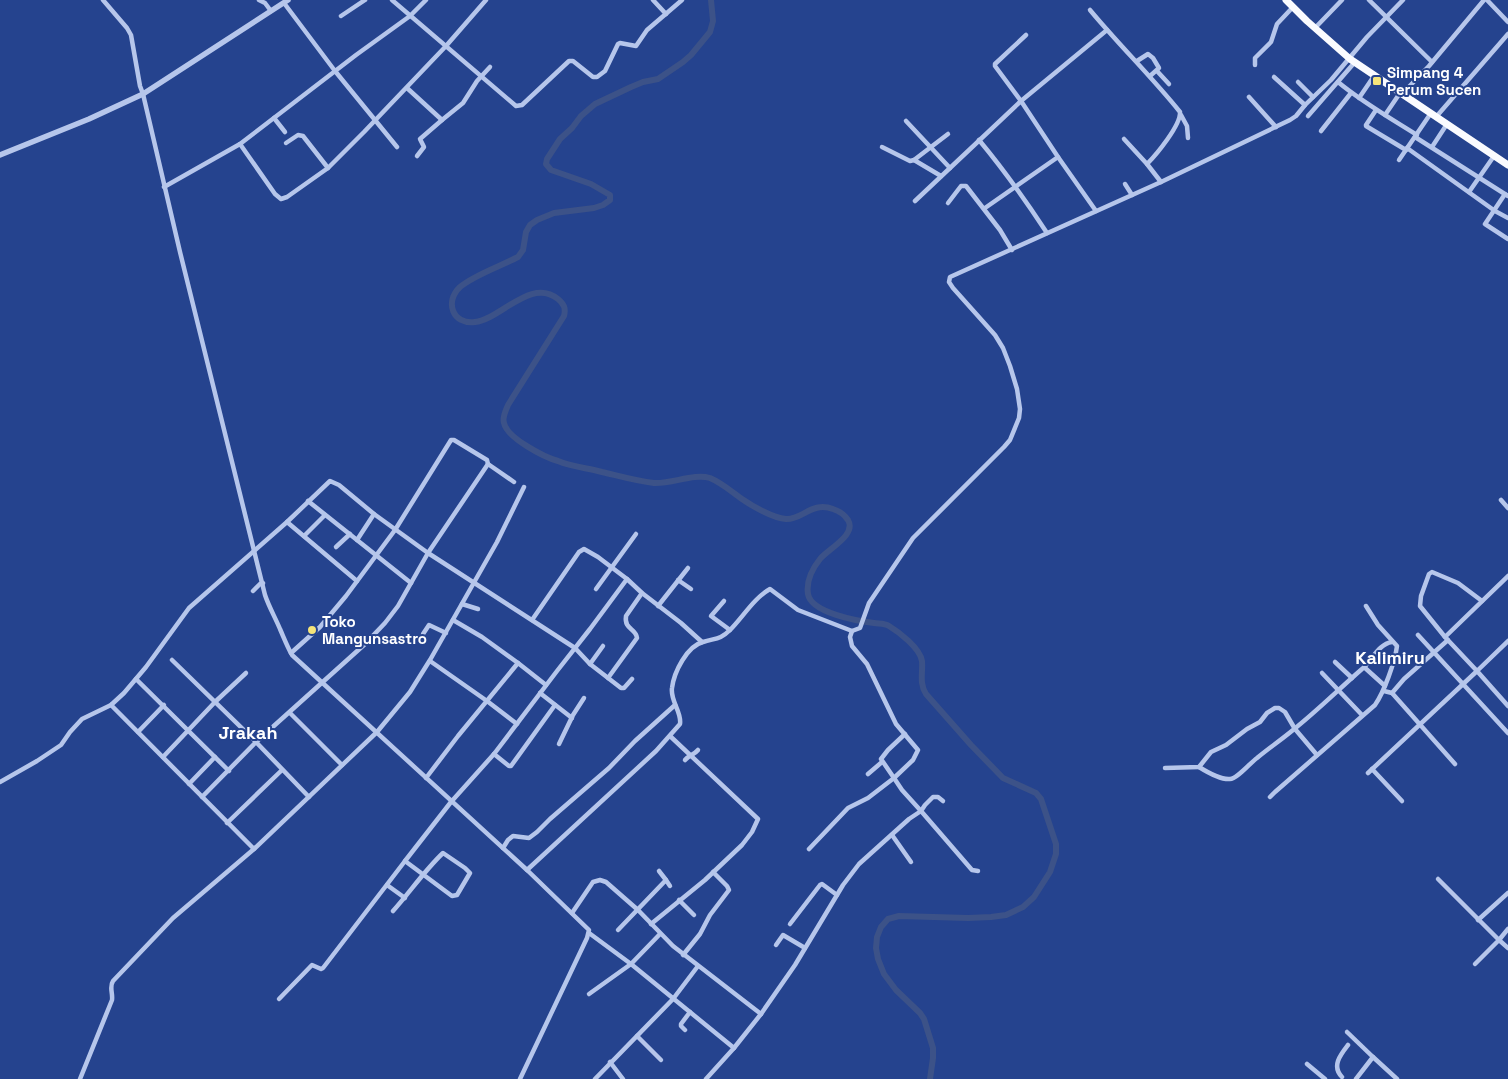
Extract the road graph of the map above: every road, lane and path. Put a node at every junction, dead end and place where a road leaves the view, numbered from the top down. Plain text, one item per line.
1 (103, 0) edge
2 (259, 0) edge
3 (365, 0) edge
4 (392, 0) edge
5 (426, 0) edge
6 (486, 0) edge
7 (653, 0) edge
8 (682, 0) edge
9 (1286, 0) edge
10 (1342, 0) edge
11 (1369, 0) edge
12 (1403, 0) edge
13 (1485, 0) edge
14 (286, 1) edge
15 (1293, 6) junction
16 (1090, 10) dead end
17 (271, 11) junction
18 (666, 14) junction
19 (341, 16) dead end
20 (410, 16) junction
21 (1386, 18) junction
22 (1508, 22) edge
23 (1315, 28) junction
24 (1107, 30) junction
25 (1508, 34) edge
26 (1026, 35) dead end
27 (446, 46) junction
28 (1352, 60) junction
29 (1137, 61) junction
30 (1432, 62) junction
31 (1255, 65) dead end
32 (490, 67) dead end
33 (335, 71) junction
34 (1157, 71) junction
35 (481, 76) junction
36 (1150, 76) junction
37 (1374, 76) junction
38 (1274, 77) dead end
39 (1298, 82) dead end
40 (1338, 82) junction
41 (1169, 84) dead end
42 (407, 88) junction
43 (1351, 93) junction
44 (143, 94) junction
45 (1401, 94) junction
46 (1249, 97) dead end
47 (1313, 97) junction
48 (1359, 98) junction
49 (1021, 101) junction
50 (1304, 105) junction
51 (1376, 110) junction
52 (1181, 115) junction
53 (1433, 115) junction
54 (1308, 116) dead end
55 (1385, 116) junction
56 (274, 118) junction
57 (442, 120) junction
58 (375, 121) junction
59 (906, 121) dead end
60 (1447, 124) junction
61 (1276, 127) junction
62 (1321, 131) dead end
63 (285, 132) dead end
64 (948, 134) dead end
65 (1416, 136) junction
66 (1188, 138) dead end
67 (1124, 139) dead end
68 (979, 140) junction
69 (286, 143) dead end
70 (240, 144) junction
71 (397, 147) dead end
72 (882, 147) dead end
73 (931, 147) junction
74 (1432, 147) junction
75 (1407, 149) junction
76 (0, 155) edge
77 (417, 156) dead end
78 (1494, 156) junction
79 (1058, 157) junction
80 (914, 160) junction
81 (1399, 160) dead end
82 (1147, 164) junction
83 (1508, 165) edge
84 (328, 168) junction
85 (950, 168) junction
86 (941, 176) junction
87 (1479, 178) junction
88 (1161, 182) junction
89 (1125, 184) dead end
90 (164, 187) junction
91 (1016, 187) junction
92 (1469, 192) junction
93 (1132, 195) junction
94 (1506, 195) edge
95 (915, 201) dead end
96 (948, 203) dead end
97 (984, 208) junction
98 (1495, 210) junction
99 (1096, 211) junction
100 (1508, 218) edge
101 (1047, 233) junction
102 (1508, 240) edge
103 (1012, 250) junction
104 (488, 464) junction
105 (514, 482) dead end
106 (524, 487) dead end
107 (1501, 500) dead end
108 (308, 501) junction
109 (1508, 508) edge
110 (374, 514) junction
111 (325, 515) junction
112 (287, 522) junction
113 (395, 530) junction
114 (350, 534) junction
115 (636, 534) dead end
116 (304, 536) junction
117 (357, 540) junction
118 (336, 547) dead end
119 (255, 549) junction
120 (428, 552) junction
121 (376, 554) junction
122 (612, 567) junction
123 (688, 568) dead end
124 (1508, 576) edge
125 (627, 579) junction
126 (678, 580) junction
127 (357, 581) junction
128 (262, 583) junction
129 (474, 583) junction
130 (411, 584) junction
131 (596, 589) dead end
132 (691, 589) dead end
133 (253, 590) dead end
134 (642, 594) junction
135 (724, 601) dead end
136 (1482, 601) junction
137 (462, 604) junction
138 (658, 606) junction
139 (1366, 606) dead end
140 (478, 609) dead end
141 (453, 620) junction
142 (532, 620) junction
143 (730, 630) junction
144 (852, 631) junction
145 (446, 633) junction
146 (423, 634) dead end
147 (1418, 635) dead end
148 (1446, 638) junction
149 (1508, 641) edge
150 (702, 642) junction
151 (1392, 642) junction
152 (603, 646) dead end
153 (575, 648) junction
154 (291, 653) junction
155 (1434, 653) junction
156 (172, 660) dead end
157 (430, 660) junction
158 (1336, 662) dead end
159 (518, 663) junction
160 (590, 664) junction
161 (1364, 667) junction
162 (1477, 671) junction
163 (246, 673) dead end
164 (1322, 673) dead end
165 (608, 678) junction
166 (1352, 678) junction
167 (136, 679) junction
168 (632, 679) dead end
169 (322, 681) junction
170 (546, 685) junction
171 (1463, 685) junction
172 (1385, 686) junction
173 (1339, 690) junction
174 (1384, 692) junction
175 (540, 693) junction
176 (1392, 694) junction
177 (584, 698) dead end
178 (487, 701) junction
179 (215, 702) junction
180 (111, 705) junction
181 (164, 705) junction
182 (555, 705) junction
183 (675, 705) junction
184 (1508, 706) edge
185 (290, 712) junction
186 (1362, 715) junction
187 (572, 718) junction
188 (516, 724) junction
189 (1419, 725) junction
190 (1295, 729) junction
191 (189, 730) junction
192 (138, 732) junction
193 (377, 732) junction
194 (1508, 733) edge
195 (905, 734) junction
196 (670, 736) junction
197 (256, 742) junction
198 (558, 744) dead end
199 (698, 750) dead end
200 (494, 754) junction
201 (689, 755) junction
202 (1317, 755) junction
203 (163, 757) junction
204 (215, 757) junction
205 (685, 760) dead end
206 (882, 762) junction
207 (1455, 764) dead end
208 (342, 765) junction
209 (1199, 767) junction
210 (1165, 768) dead end
211 (1372, 769) junction
212 (282, 770) junction
213 (229, 771) junction
214 (1368, 773) dead end
215 (868, 774) dead end
216 (426, 778) junction
217 (894, 778) junction
218 (0, 782) edge
219 (189, 784) junction
220 (202, 797) junction
221 (309, 797) junction
222 (1270, 798) dead end
223 (943, 801) dead end
224 (1402, 801) dead end
225 (451, 802) junction
226 (921, 811) junction
227 (227, 823) junction
228 (892, 836) junction
229 (503, 848) junction
230 (254, 849) junction
231 (809, 849) dead end
232 (405, 861) junction
233 (911, 862) dead end
234 (526, 870) junction
235 (659, 871) dead end
236 (978, 871) dead end
237 (714, 872) junction
238 (424, 876) junction
239 (1438, 879) dead end
240 (666, 880) junction
241 (387, 885) junction
242 (670, 886) dead end
243 (1508, 893) edge
244 (836, 895) junction
245 (405, 898) junction
246 (679, 900) junction
247 (638, 910) junction
248 (393, 911) dead end
249 (572, 913) junction
250 (694, 914) dead end
251 (1478, 920) junction
252 (651, 924) junction
253 (790, 924) dead end
254 (1508, 929) edge
255 (618, 930) dead end
256 (589, 933) junction
257 (660, 934) junction
258 (1499, 940) junction
259 (776, 945) dead end
260 (805, 948) junction
261 (1508, 948) edge
262 (683, 955) junction
263 (631, 964) junction
264 (1475, 964) dead end
265 (698, 966) junction
266 (589, 994) dead end
267 (279, 998) dead end
268 (673, 999) junction
269 (690, 1012) junction
270 (761, 1014) junction
271 (685, 1030) dead end
272 (1347, 1032) dead end
273 (637, 1036) junction
274 (1348, 1045) dead end
275 (734, 1048) junction
276 (1372, 1057) junction
277 (661, 1060) dead end
278 (610, 1062) junction
279 (1307, 1064) dead end
280 (1342, 1078) edge
281 (80, 1079) edge
282 (520, 1079) edge
283 (594, 1079) edge
284 (623, 1079) edge
285 (706, 1079) edge
286 (1325, 1079) edge
287 (1356, 1079) edge
288 (1397, 1079) edge

1 - 44 street
2 - 17 street
3 - 19 street
4 - 20 street
5 - 20 street
6 - 27 street
7 - 18 street
8 - 18 street
9 - 15 main road
10 - 23 street
11 - 21 street
12 - 21 street
13 - 22 street
13 - 30 street
14 - 17 street
14 - 33 street
15 - 23 main road
15 - 31 street
16 - 24 street
17 - 44 street
18 - 35 street
20 - 27 street
20 - 33 street
21 - 28 street
21 - 30 street
23 - 28 main road
24 - 29 street
24 - 49 street
25 - 53 street
26 - 49 street
27 - 35 street
27 - 42 street
28 - 37 main road
28 - 40 street
28 - 47 street
29 - 34 street
29 - 36 street
30 - 45 street
32 - 35 street
33 - 56 street
33 - 58 street
34 - 36 street
34 - 41 street
35 - 57 street
36 - 52 street
37 - 45 main road
37 - 48 street
38 - 50 street
39 - 47 street
40 - 43 street
40 - 54 street
42 - 57 street
42 - 58 street
43 - 48 street
43 - 62 street
44 - 76 street
44 - 90 street
45 - 53 main road
45 - 55 street
46 - 61 street
47 - 50 street
48 - 51 street
49 - 68 street
49 - 79 street
50 - 61 street
51 - 55 street
51 - 75 street
52 - 66 street
52 - 82 street
53 - 60 main road
53 - 65 street
55 - 65 street
56 - 63 street
56 - 70 street
57 - 77 street
58 - 71 street
58 - 84 street
59 - 73 street
60 - 74 street
60 - 78 main road
61 - 88 street
64 - 73 street
65 - 74 street
65 - 75 street
67 - 82 street
68 - 85 street
68 - 91 street
69 - 84 street
70 - 84 street
70 - 90 street
72 - 80 street
73 - 80 street
73 - 85 street
74 - 87 street
75 - 81 street
75 - 92 street
78 - 83 main road
78 - 87 street
79 - 91 street
79 - 99 street
80 - 86 street
82 - 88 street
85 - 86 street
86 - 95 street
87 - 92 street
87 - 94 street
88 - 93 street
89 - 93 street
90 - 119 street
91 - 97 street
91 - 101 street
92 - 98 street
93 - 99 street
94 - 98 street
96 - 97 street
97 - 103 street
98 - 100 street
98 - 102 street
99 - 101 street
101 - 103 street
103 - 144 street
104 - 105 street
104 - 113 street
104 - 120 street
106 - 129 street
107 - 109 street
108 - 110 street
108 - 111 street
108 - 112 street
110 - 113 street
110 - 117 street
111 - 114 street
111 - 116 street
112 - 116 street
112 - 119 street
113 - 120 street
113 - 121 street
114 - 117 street
114 - 118 street
115 - 122 street
116 - 127 street
117 - 121 street
119 - 128 street
119 - 167 street
120 - 129 street
120 - 130 street
121 - 127 street
121 - 130 street
122 - 125 street
122 - 131 street
122 - 142 street
123 - 126 street
124 - 136 street
125 - 134 street
125 - 153 street
126 - 132 street
126 - 138 street
127 - 154 street
128 - 133 street
128 - 154 street
129 - 137 street
129 - 142 street
130 - 169 street
134 - 138 street
134 - 165 street
135 - 143 street
136 - 148 street
136 - 148 street
137 - 140 street
137 - 141 street
138 - 150 street
139 - 151 street
141 - 145 street
141 - 159 street
142 - 153 street
143 - 144 street
143 - 150 street
144 - 195 street
145 - 146 street
145 - 157 street
147 - 155 street
148 - 155 street
148 - 162 street
149 - 162 street
150 - 183 street
151 - 161 street
151 - 172 street
152 - 160 street
153 - 160 street
153 - 170 street
154 - 169 street
155 - 171 street
155 - 176 street
156 - 179 street
157 - 178 street
157 - 193 street
158 - 166 street
159 - 170 street
159 - 178 street
160 - 165 street
161 - 166 street
161 - 172 street
162 - 171 street
162 - 184 street
163 - 179 street
164 - 173 street
165 - 168 street
166 - 173 street
167 - 180 street
167 - 181 street
169 - 185 street
169 - 193 street
170 - 175 street
171 - 189 street
171 - 194 street
172 - 174 street
173 - 186 street
173 - 190 street
174 - 176 street
174 - 186 street
175 - 182 street
175 - 188 street
176 - 189 street
177 - 187 street
178 - 188 street
178 - 216 street
179 - 191 street
179 - 197 street
180 - 192 street
180 - 218 street
181 - 191 street
181 - 192 street
182 - 187 street
182 - 200 street
183 - 196 street
183 - 229 street
185 - 197 street
185 - 208 street
186 - 202 street
187 - 198 street
188 - 200 street
189 - 207 street
189 - 211 street
190 - 202 street
190 - 209 street
190 - 209 street
191 - 203 street
191 - 204 street
192 - 203 street
193 - 208 street
193 - 216 street
195 - 206 street
195 - 217 street
196 - 201 street
196 - 234 street
197 - 212 street
197 - 213 street
199 - 201 street
200 - 225 street
201 - 205 street
201 - 237 street
202 - 222 street
203 - 219 street
204 - 213 street
204 - 219 street
206 - 215 street
206 - 217 street
208 - 221 street
209 - 210 street
211 - 214 street
211 - 224 street
212 - 221 street
212 - 227 street
213 - 220 street
216 - 225 street
217 - 226 street
217 - 231 street
219 - 220 street
220 - 227 street
221 - 230 street
223 - 226 street
225 - 229 street
225 - 232 street
226 - 228 street
226 - 236 street
227 - 230 street
228 - 233 street
228 - 244 street
229 - 234 street
230 - 281 street
232 - 238 street
232 - 241 street
234 - 249 street
235 - 240 street
237 - 246 street
237 - 262 street
238 - 238 street
238 - 245 street
239 - 251 street
240 - 242 street
240 - 247 street
241 - 245 street
241 - 267 street
243 - 251 street
244 - 253 street
244 - 260 street
245 - 248 street
246 - 250 street
246 - 252 street
247 - 249 street
247 - 252 street
247 - 255 street
249 - 256 street
251 - 258 street
252 - 257 street
254 - 258 street
256 - 263 street
256 - 282 street
257 - 262 street
257 - 263 street
258 - 261 street
258 - 264 street
259 - 260 street
260 - 270 street
262 - 265 street
263 - 266 street
263 - 268 street
265 - 268 street
265 - 270 street
268 - 269 street
268 - 273 street
269 - 271 street
269 - 275 street
270 - 275 street
272 - 276 street
273 - 277 street
273 - 278 street
274 - 280 street
275 - 285 street
276 - 287 street
276 - 288 street
278 - 283 street
278 - 284 street
279 - 286 street

